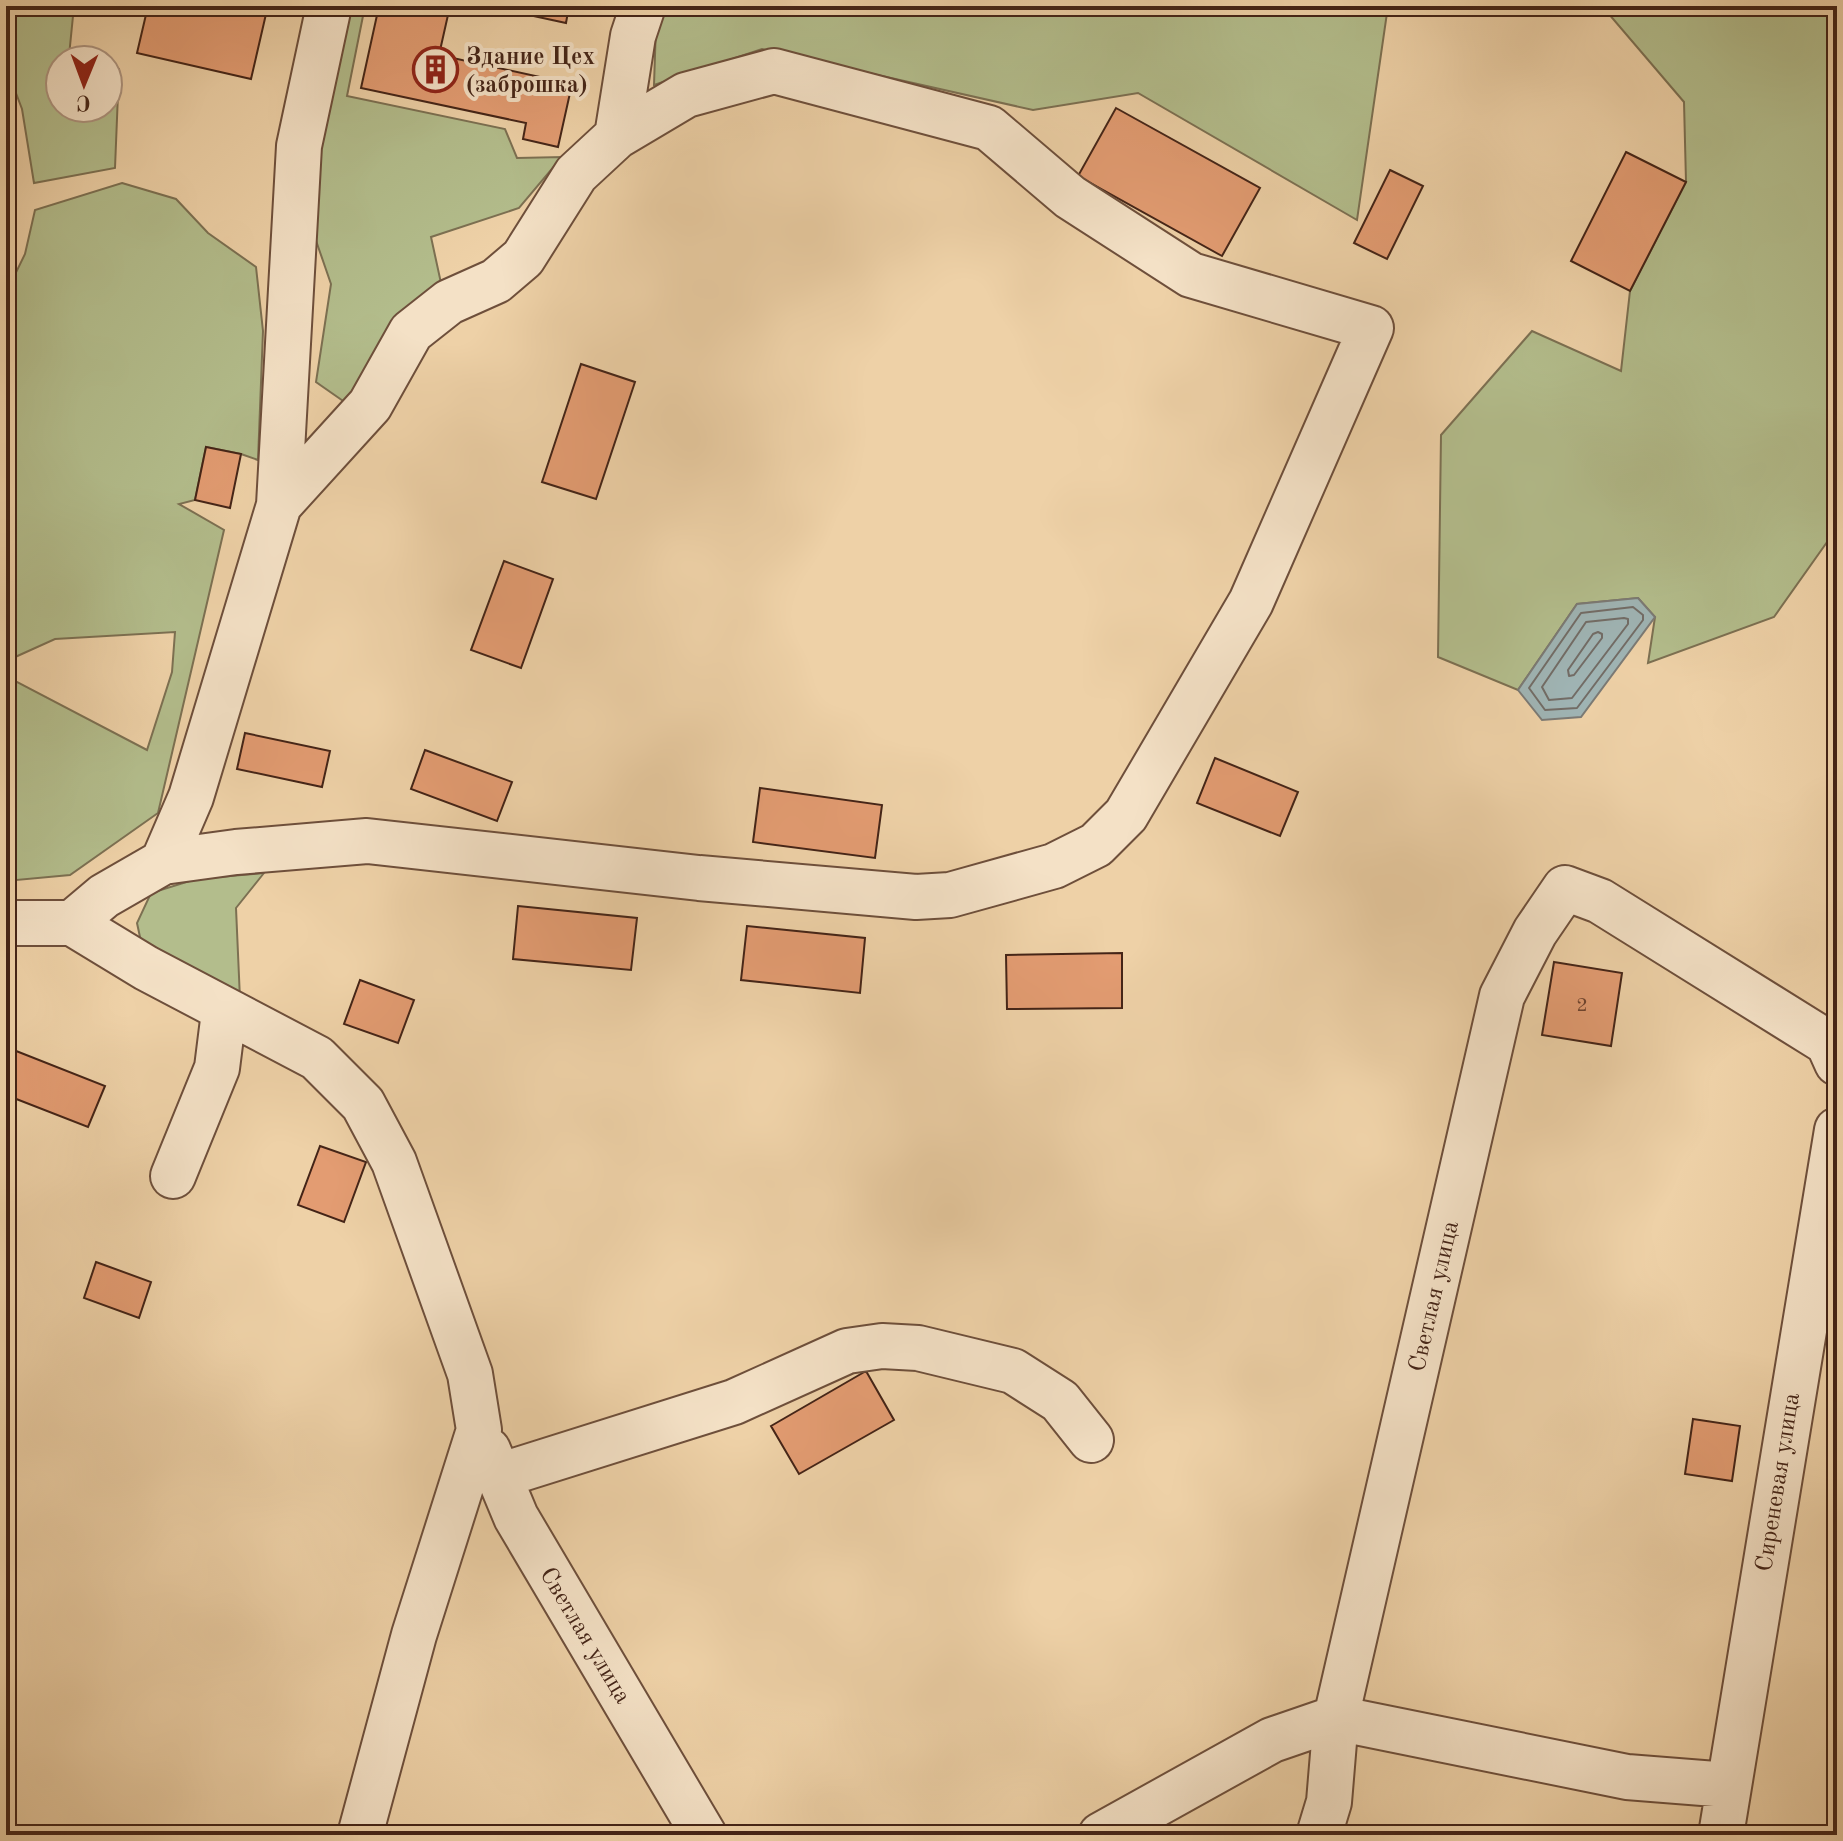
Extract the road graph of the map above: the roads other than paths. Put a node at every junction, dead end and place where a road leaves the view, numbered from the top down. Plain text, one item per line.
1 (329, 6) edge
2 (643, 6) edge
3 (617, 136) junction
4 (279, 505) junction
5 (163, 862) junction
6 (6, 923) edge
7 (72, 923) junction
8 (224, 1012) junction
9 (1837, 1063) edge
10 (1837, 1130) edge
11 (173, 1176) dead end
12 (479, 1430) junction
13 (1091, 1440) dead end
14 (499, 1476) junction
15 (1336, 1718) junction
16 (1728, 1785) junction
17 (360, 1835) edge
18 (704, 1835) edge
19 (1101, 1835) edge
20 (1319, 1835) edge
21 (1721, 1835) edge

1 - 4 street
2 - 3 street
3 - 4 street
3 - 5 street
4 - 5 street
5 - 7 street
6 - 7 street
7 - 8 street
8 - 11 street
8 - 12 street
9 - 15 street, Светлая улица
10 - 16 street, Сиреневая улица
12 - 14 street, Светлая улица
12 - 17 street
13 - 14 street
14 - 18 street, Светлая улица
15 - 16 street
15 - 19 street
15 - 20 street, Светлая улица
16 - 21 street, Сиреневая улица

